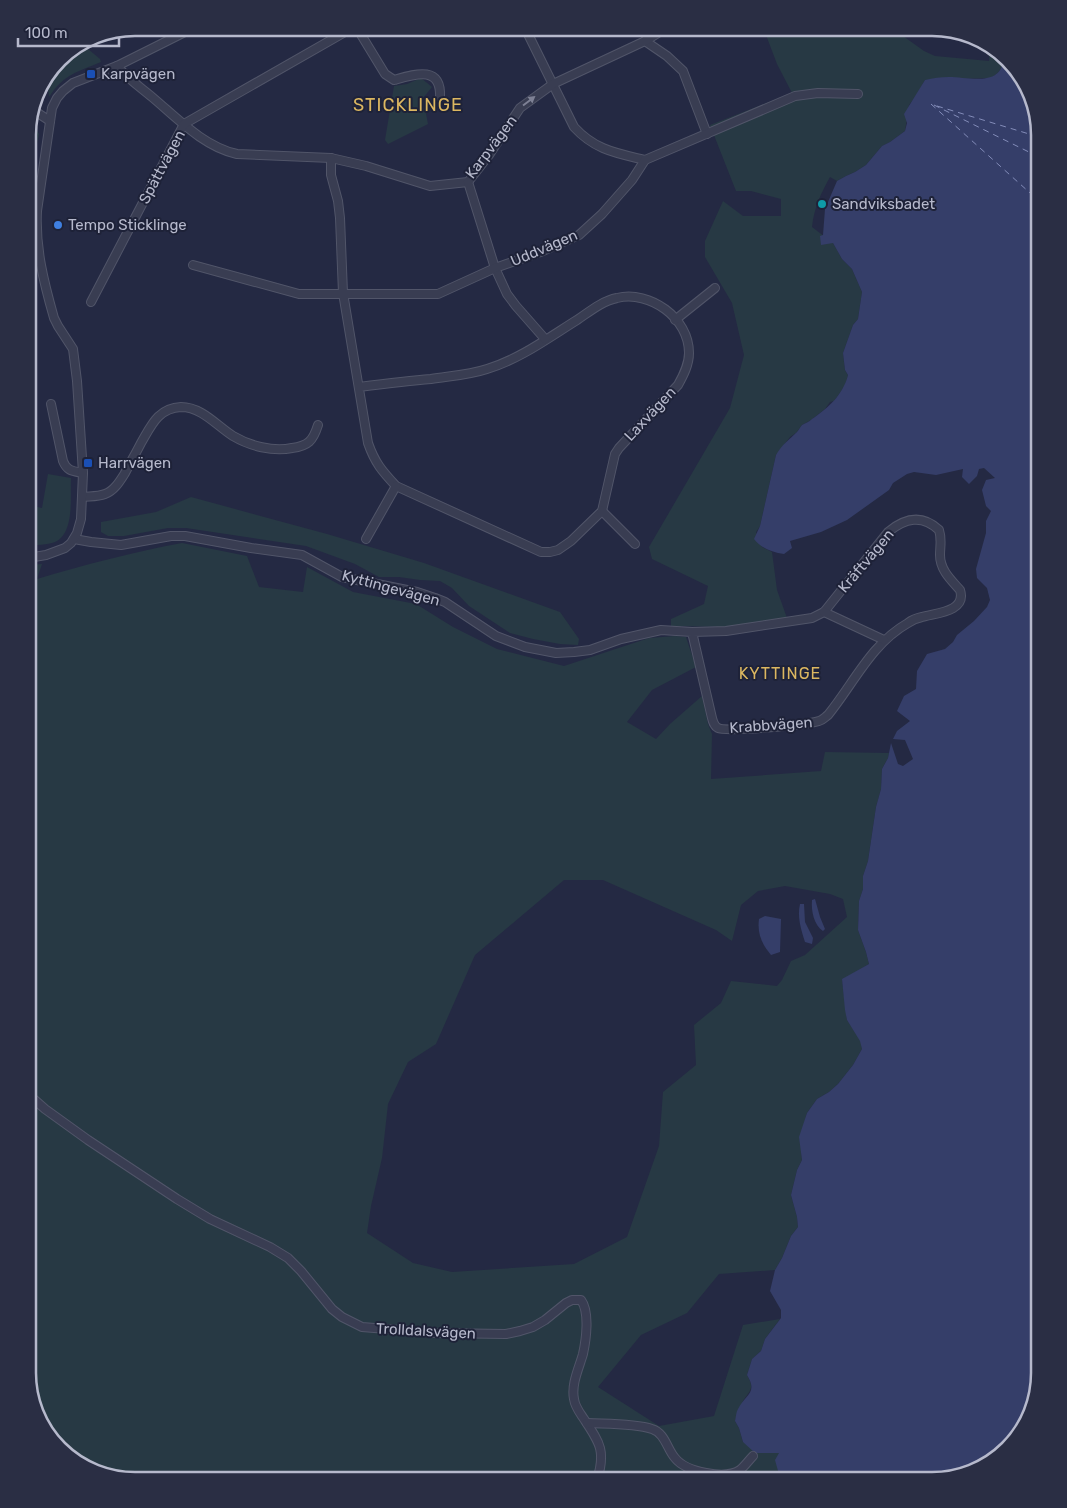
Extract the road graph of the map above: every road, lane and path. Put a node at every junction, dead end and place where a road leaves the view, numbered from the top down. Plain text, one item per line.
1 (177, 36) edge
2 (338, 36) edge
3 (362, 36) edge
4 (529, 36) edge
5 (653, 36) edge
6 (645, 41) junction
7 (117, 66) junction
8 (553, 84) junction
9 (858, 94) dead end
10 (440, 98) dead end
11 (39, 114) edge
12 (50, 121) junction
13 (184, 124) junction
14 (707, 134) junction
15 (331, 158) junction
16 (645, 160) junction
17 (468, 182) junction
18 (193, 266) dead end
19 (495, 268) junction
20 (715, 288) dead end
21 (343, 293) junction
22 (91, 302) dead end
23 (675, 320) junction
24 (545, 340) junction
25 (359, 387) junction
26 (51, 404) dead end
27 (318, 425) dead end
28 (83, 473) junction
29 (396, 486) junction
30 (82, 496) junction
31 (602, 511) junction
32 (74, 539) junction
33 (366, 539) dead end
34 (635, 544) dead end
35 (36, 556) edge
36 (824, 612) junction
37 (692, 632) junction
38 (884, 640) junction
39 (36, 1101) edge
40 (587, 1423) junction
41 (753, 1456) dead end
42 (599, 1472) edge
43 (705, 1472) edge
44 (735, 1472) edge

1 - 7 street
2 - 13 street, Spättvägen
3 - 10 street
4 - 8 street
5 - 6 street, Karpvägen
6 - 8 street, Karpvägen
6 - 14 street
7 - 12 street
7 - 13 street, Karpvägen
8 - 16 street
17 -> 8 street, Karpvägen
9 - 14 street
11 - 12 street
12 - 28 street
13 - 15 street, Karpvägen
13 - 22 street, Spättvägen
14 - 16 street
15 - 17 street, Karpvägen
15 - 21 street
16 - 19 street, Uddvägen
17 - 19 street
18 - 21 street, Uddvägen
19 - 21 street, Uddvägen
19 - 24 street
20 - 23 street
21 - 25 street
23 - 24 street, Laxvägen
23 - 31 street, Laxvägen
24 - 25 street, Laxvägen
25 - 29 street
26 - 28 street
27 - 30 street
28 - 30 street
29 - 31 street
29 - 33 street
30 - 32 street
31 - 34 street
32 - 35 street
32 - 37 street, Kyttingevägen
36 - 37 street
36 - 38 street
36 - 38 street, Kräftvägen
37 - 38 street, Krabbvägen
39 - 40 street, Trolldalsvägen
40 - 42 street, Trolldalsvägen
40 - 43 street
41 - 44 street

